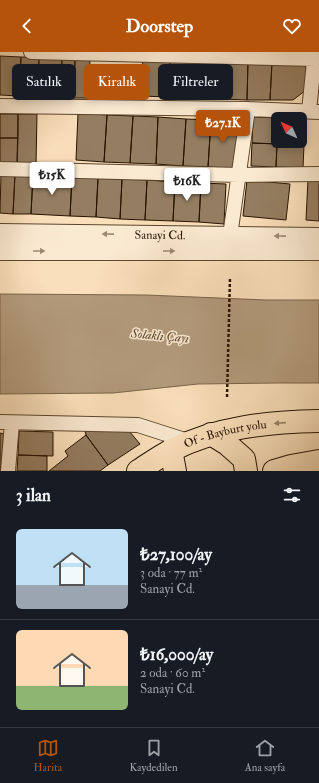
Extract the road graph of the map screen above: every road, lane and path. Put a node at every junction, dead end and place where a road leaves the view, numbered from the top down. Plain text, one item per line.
1 (31, 52) edge
2 (315, 55) edge
3 (0, 106) edge
4 (248, 109) junction
5 (314, 112) edge
6 (0, 169) edge
7 (319, 174) edge
8 (239, 175) junction
9 (0, 233) edge
10 (230, 236) junction
11 (319, 237) edge
12 (0, 251) edge
13 (319, 251) edge
14 (230, 278) dead end
15 (227, 397) dead end
16 (319, 421) edge
17 (6, 422) edge
18 (211, 434) junction
19 (191, 442) junction
20 (173, 461) edge
21 (319, 461) edge
22 (8, 471) edge
23 (138, 471) edge
24 (246, 471) edge
25 (274, 471) edge

1 - 2 street
2 - 5 street
3 - 4 street
4 - 5 street
4 - 8 street
6 - 8 street
7 - 8 street
8 - 10 street
10 -> 9 street, Sanayi Cd.
11 -> 10 street, Sanayi Cd.
12 -> 13 street, Sanayi Cd.
14 - 15 path
16 -> 18 highway, Of - Bayburt yolu
17 - 19 street
17 - 22 street
18 - 19 highway, Of - Bayburt yolu
18 - 24 highway
19 - 20 highway, Of - Bayburt yolu
20 - 23 highway, Of - Bayburt yolu
21 - 25 highway

